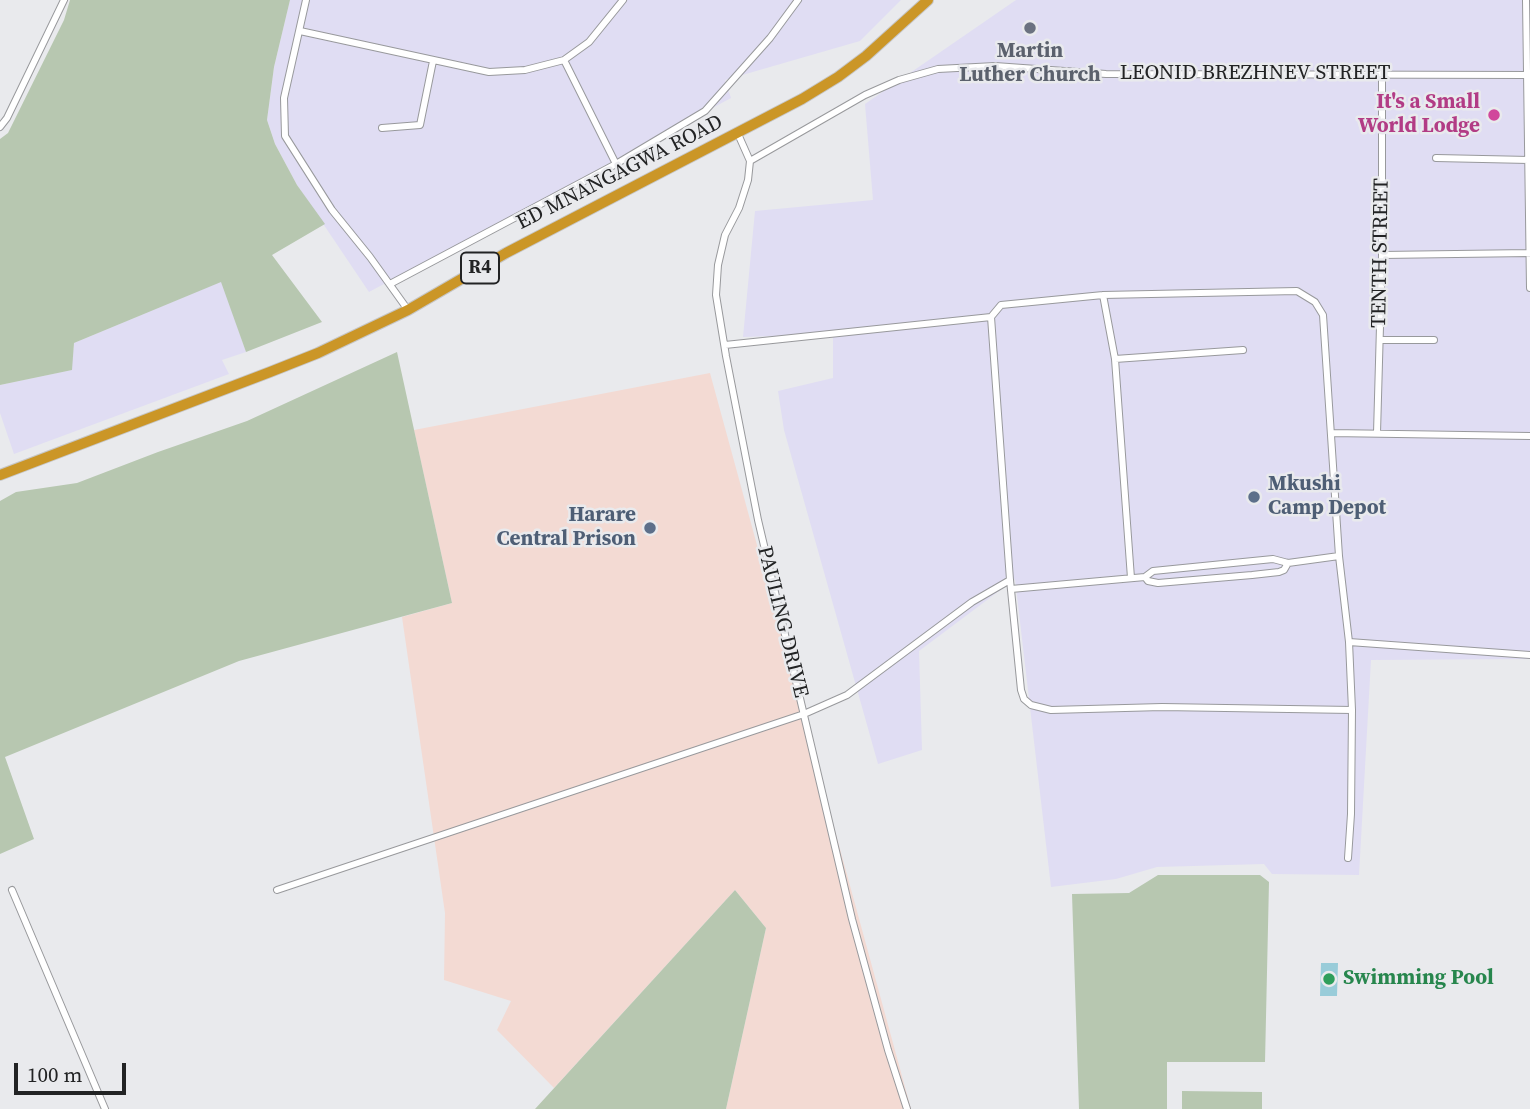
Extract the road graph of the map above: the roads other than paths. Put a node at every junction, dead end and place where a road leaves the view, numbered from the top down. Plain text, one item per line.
1 (64, 0) edge
2 (306, 0) edge
3 (624, 0) edge
4 (798, 0) edge
5 (928, 0) edge
6 (1527, 0) edge
7 (300, 31) junction
8 (564, 60) junction
9 (433, 61) junction
10 (1382, 73) junction
11 (1529, 75) edge
12 (0, 127) edge
13 (382, 128) dead end
14 (738, 134) junction
15 (1436, 158) dead end
16 (1528, 160) edge
17 (750, 161) junction
18 (616, 164) junction
19 (1530, 253) edge
20 (1382, 255) junction
21 (390, 284) junction
22 (1530, 288) edge
23 (1103, 295) junction
24 (408, 310) junction
25 (991, 317) junction
26 (1380, 340) junction
27 (1434, 340) dead end
28 (725, 345) junction
29 (1243, 350) dead end
30 (1115, 359) junction
31 (1331, 433) junction
32 (1377, 433) junction
33 (1530, 436) edge
34 (0, 475) edge
35 (1339, 556) junction
36 (1288, 563) junction
37 (1234, 564) junction
38 (1236, 576) junction
39 (1145, 577) junction
40 (1131, 578) junction
41 (1010, 580) junction
42 (1011, 589) junction
43 (1349, 642) junction
44 (1530, 655) edge
45 (1352, 710) junction
46 (804, 714) junction
47 (1348, 858) dead end
48 (12, 890) dead end
49 (277, 890) dead end
50 (105, 1109) edge
51 (907, 1109) edge

1 - 12 street
2 - 7 street
3 - 8 street
4 - 18 street
5 - 14 highway, ED MNANGAGWA ROAD / R4
6 - 11 street
7 - 9 street
7 - 21 street
8 - 9 street
8 - 18 street
9 - 13 street
10 - 11 street, LEONID BREZHNEV STREET
10 - 17 street, LEONID BREZHNEV STREET
10 - 20 street, TENTH STREET
11 - 16 street
14 - 17 street
14 - 24 highway, ED MNANGAGWA ROAD / R4
15 - 16 street
16 - 19 street
17 - 28 street, PAULING DRIVE
18 - 21 street
19 - 20 street
19 - 22 street
20 - 26 street, TENTH STREET
21 - 24 street
23 - 25 street
23 - 30 street
23 - 31 street
24 - 34 highway, ED MNANGAGWA ROAD / R4
25 - 28 street
25 - 41 street
26 - 27 street
26 - 32 street, TENTH STREET
28 - 46 street, PAULING DRIVE
29 - 30 street
30 - 40 street
31 - 32 street
31 - 35 street
32 - 33 street
35 - 36 street
35 - 43 street
36 - 37 street
36 - 38 street
37 - 38 street
37 - 39 street
38 - 39 street
39 - 40 street
40 - 42 street
41 - 42 street
41 - 46 street
42 - 45 street
43 - 44 street
43 - 45 street
45 - 47 street
46 - 49 street
46 - 51 street, PAULING DRIVE
48 - 50 street

